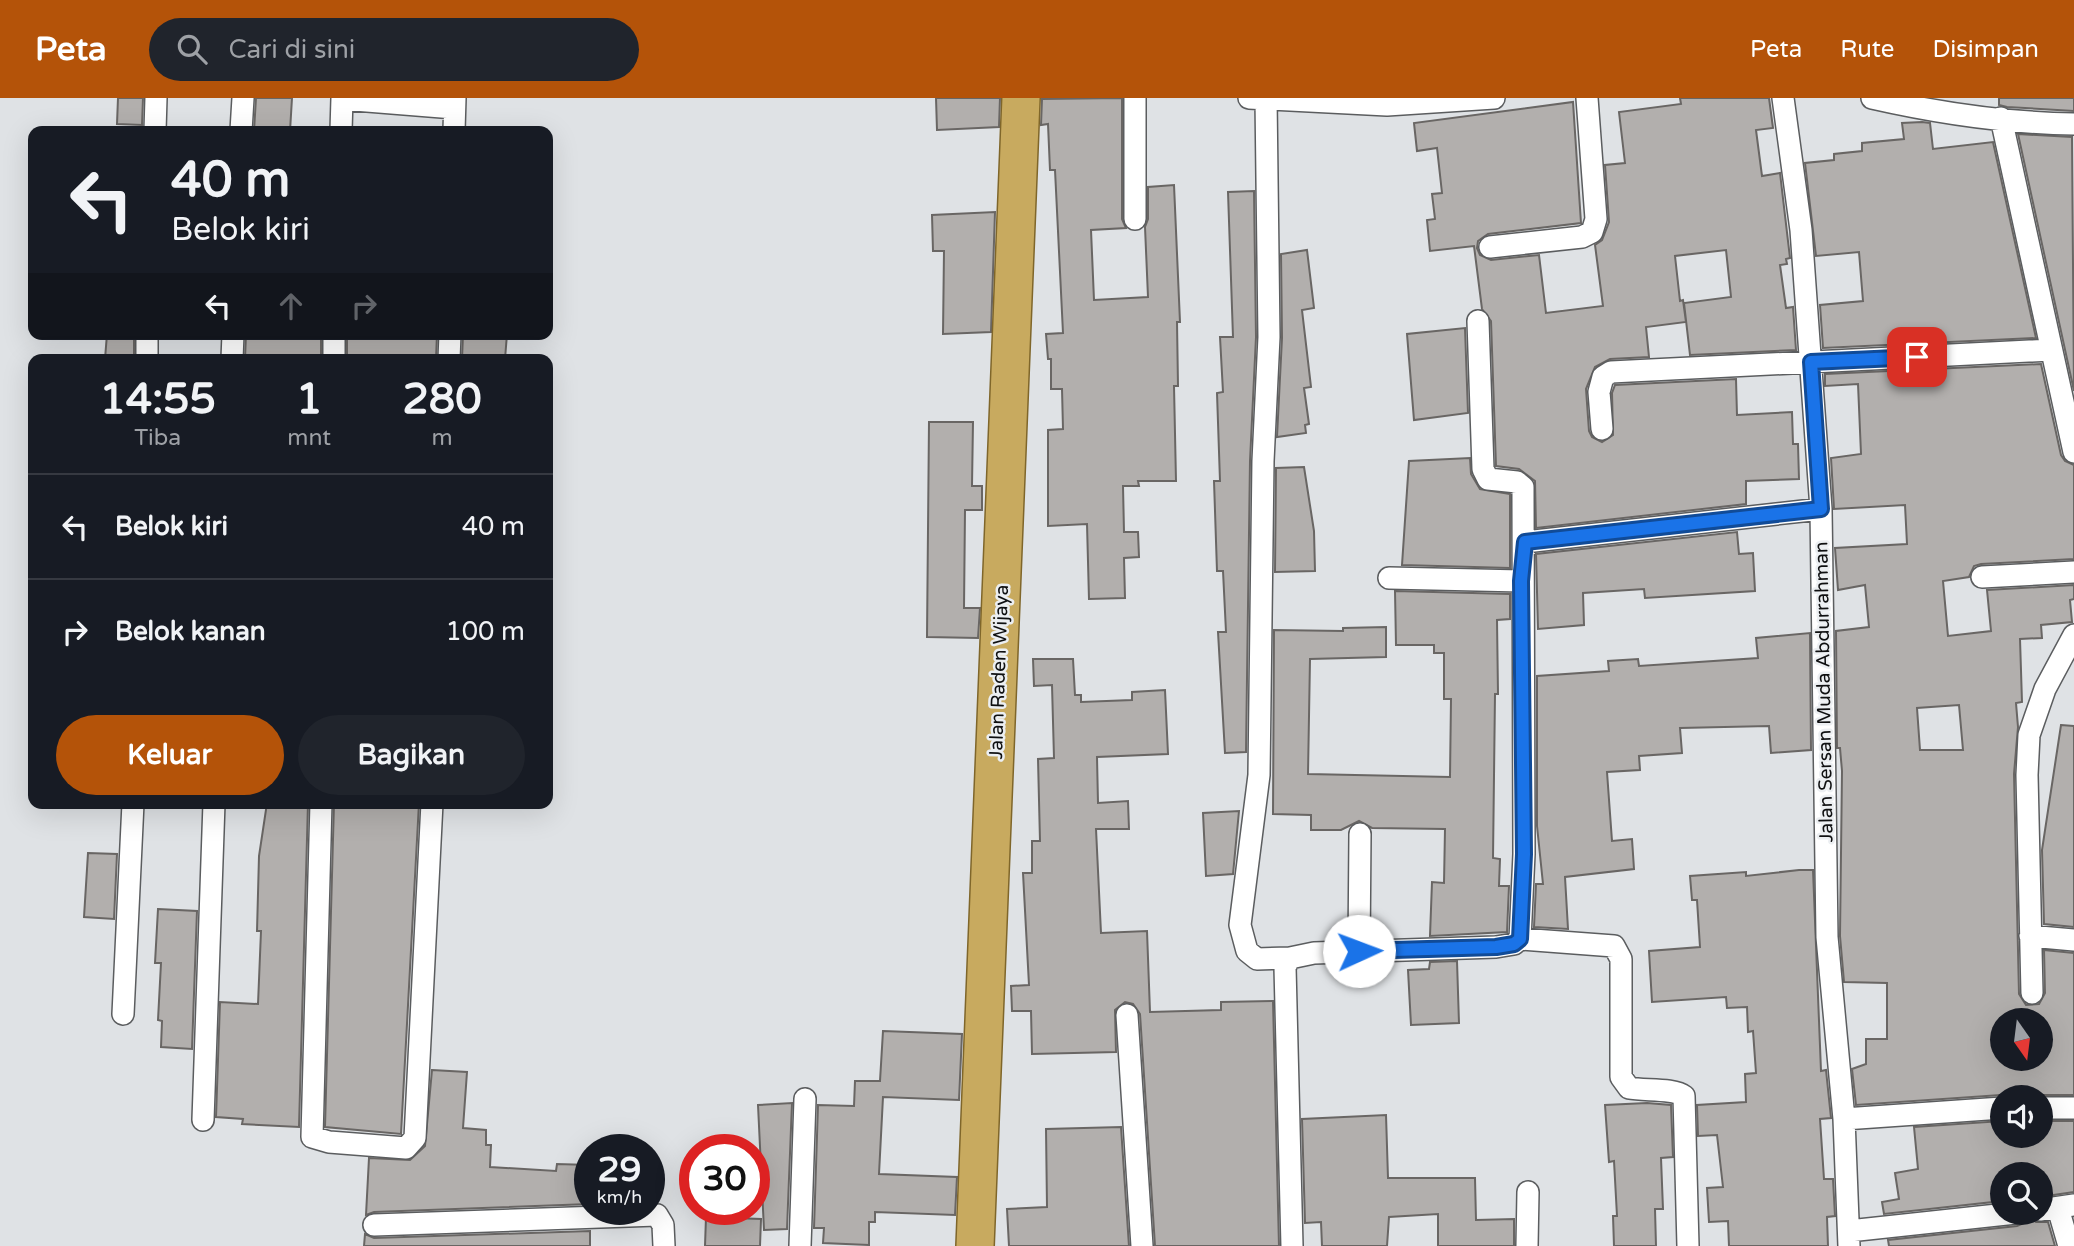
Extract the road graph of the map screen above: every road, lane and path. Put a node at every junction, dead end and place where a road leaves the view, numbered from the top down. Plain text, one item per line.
1 (156, 98) edge
2 (243, 98) edge
3 (342, 98) edge
4 (1021, 98) edge
5 (1135, 98) edge
6 (1260, 98) edge
7 (1494, 98) edge
8 (1587, 98) edge
9 (1783, 98) edge
10 (1872, 98) edge
11 (455, 103) edge
12 (2001, 118) junction
13 (2074, 124) edge
14 (155, 126) edge
15 (241, 126) edge
16 (341, 126) edge
17 (454, 126) edge
18 (1135, 219) dead end
19 (1490, 247) dead end
20 (1478, 321) dead end
21 (2051, 350) junction
22 (1811, 362) junction
23 (1602, 429) dead end
24 (2074, 452) edge
25 (1821, 509) junction
26 (1525, 542) junction
27 (2074, 572) edge
28 (1982, 577) dead end
29 (1390, 578) dead end
30 (1521, 581) junction
31 (2074, 635) edge
32 (133, 809) edge
33 (214, 809) edge
34 (321, 809) edge
35 (432, 809) edge
36 (1360, 834) dead end
37 (2030, 936) junction
38 (1520, 939) junction
39 (2074, 940) edge
40 (1359, 951) junction
41 (1290, 958) junction
42 (2032, 993) dead end
43 (123, 1014) dead end
44 (1127, 1015) dead end
45 (805, 1099) dead end
46 (2053, 1108) edge
47 (2074, 1108) edge
48 (1990, 1109) edge
49 (1844, 1119) junction
50 (203, 1120) dead end
51 (1528, 1192) dead end
52 (2058, 1208) edge
53 (1990, 1217) edge
54 (374, 1225) dead end
55 (1849, 1239) edge
56 (663, 1246) edge
57 (800, 1246) edge
58 (975, 1246) edge
59 (1142, 1246) edge
60 (1292, 1246) edge
61 (1527, 1246) edge
62 (1688, 1246) edge
63 (2069, 1246) edge

1 - 14 street
2 - 15 street
3 - 11 street
3 - 16 street
4 - 58 highway, Jalan Raden Wijaya
5 - 18 street
6 - 7 street
6 - 41 street
8 - 19 street
9 - 22 street, Jalan Sersan Muda Abdurrahman
10 - 12 street
11 - 17 street
12 - 13 street
12 - 21 street
20 - 26 street
21 - 22 street
21 - 24 street
22 - 23 street
22 - 25 street, Jalan Sersan Muda Abdurrahman
25 - 26 street
25 - 49 street, Jalan Sersan Muda Abdurrahman
26 - 30 street
27 - 28 street
29 - 30 street
30 - 38 street
31 - 37 street
32 - 43 street
33 - 50 street
34 - 35 street
36 - 40 street
37 - 39 street
37 - 42 street
38 - 40 street
38 - 62 street
40 - 41 street
41 - 60 street
44 - 59 street
45 - 57 street
46 - 47 street
48 - 49 street
49 - 55 street, Jalan Sersan Muda Abdurrahman
51 - 61 street
52 - 63 street
53 - 55 street
54 - 56 street

